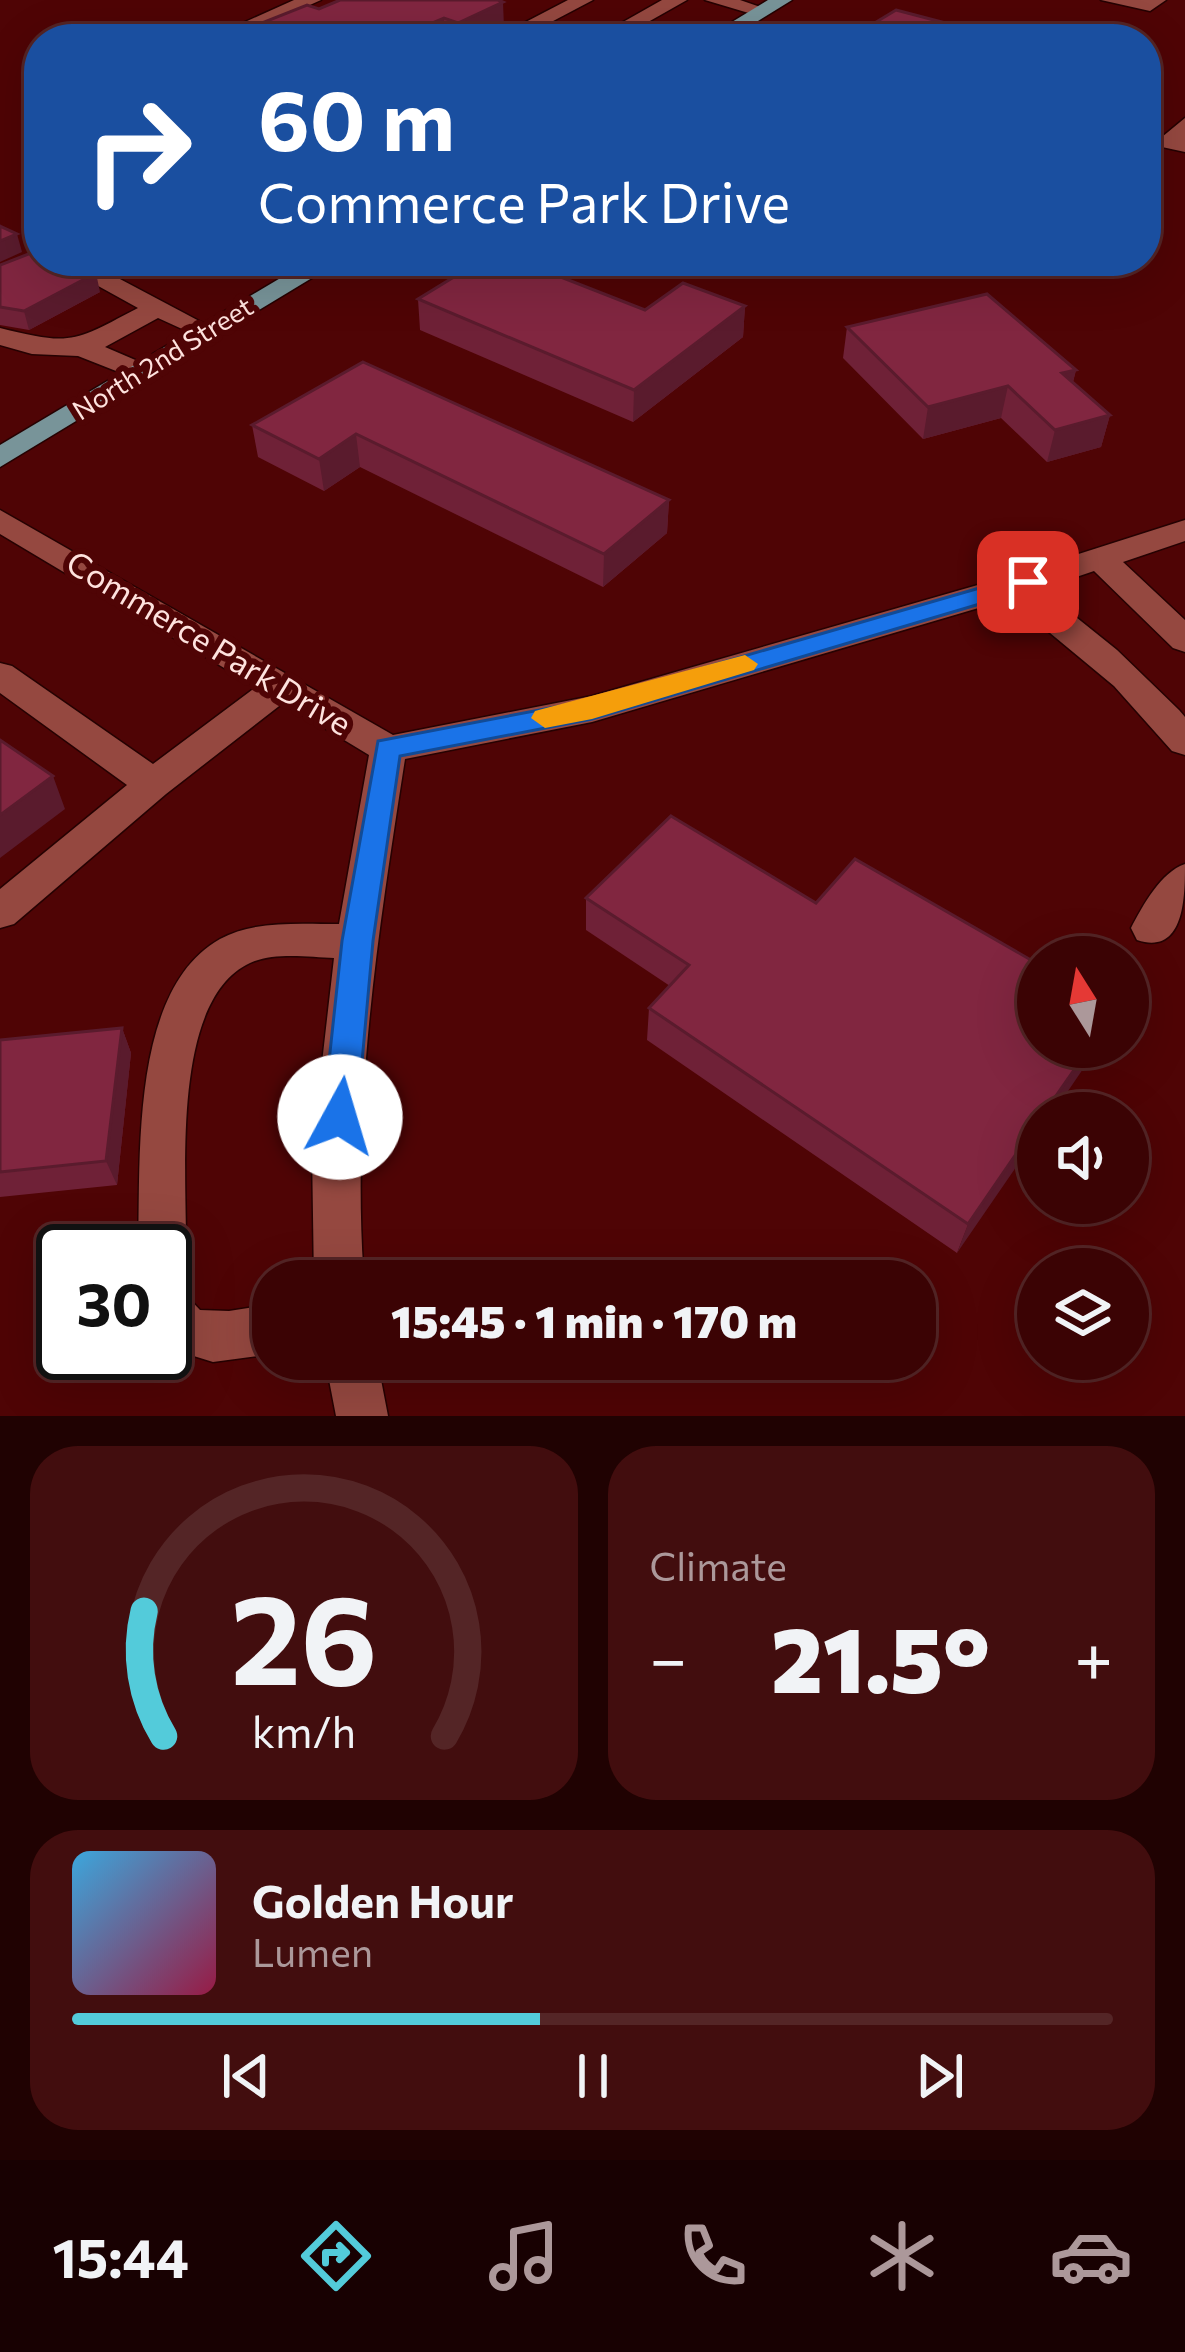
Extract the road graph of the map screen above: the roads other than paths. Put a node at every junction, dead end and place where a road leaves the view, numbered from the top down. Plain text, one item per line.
1 (311, 0) edge
2 (583, 0) edge
3 (677, 0) edge
4 (715, 0) edge
5 (782, 0) edge
6 (1111, 0) edge
7 (1156, 0) edge
8 (761, 11) junction
9 (253, 24) edge
10 (523, 24) edge
11 (631, 24) edge
12 (739, 24) edge
13 (1185, 125) edge
14 (1185, 146) edge
15 (96, 276) edge
16 (301, 276) edge
17 (159, 307) junction
18 (204, 331) junction
19 (0, 336) edge
20 (83, 348) junction
21 (144, 374) junction
22 (0, 458) edge
23 (0, 520) edge
24 (1185, 530) edge
25 (1100, 558) junction
26 (1014, 586) junction
27 (1185, 640) edge
28 (0, 675) edge
29 (282, 686) junction
30 (1185, 742) edge
31 (388, 748) junction
32 (153, 784) junction
33 (1185, 880) edge
34 (0, 913) edge
35 (1152, 928) dead end
36 (358, 941) junction
37 (163, 1224) edge
38 (338, 1260) edge
39 (192, 1333) edge
40 (252, 1333) edge
41 (355, 1380) edge
42 (362, 1416) edge

1 - 9 street
2 - 10 street
3 - 11 street
4 - 8 street
5 - 8 main road
6 - 7 street
8 - 12 main road
13 - 14 street
15 - 17 street
16 - 18 main road, North 2nd Street
17 - 18 street
17 - 20 street
18 - 21 main road, North 2nd Street
19 - 20 street
20 - 21 street
21 - 22 main road, North 2nd Street
23 - 29 street, Commerce Park Drive
24 - 25 street, Commerce Park Drive
25 - 26 street, Commerce Park Drive
25 - 27 street
26 - 30 street
26 - 31 street, Commerce Park Drive
28 - 32 street
29 - 31 street, Commerce Park Drive
29 - 32 street
31 - 36 street
32 - 34 street
33 - 35 street
36 - 37 street
36 - 38 street
39 - 40 street
41 - 42 street

